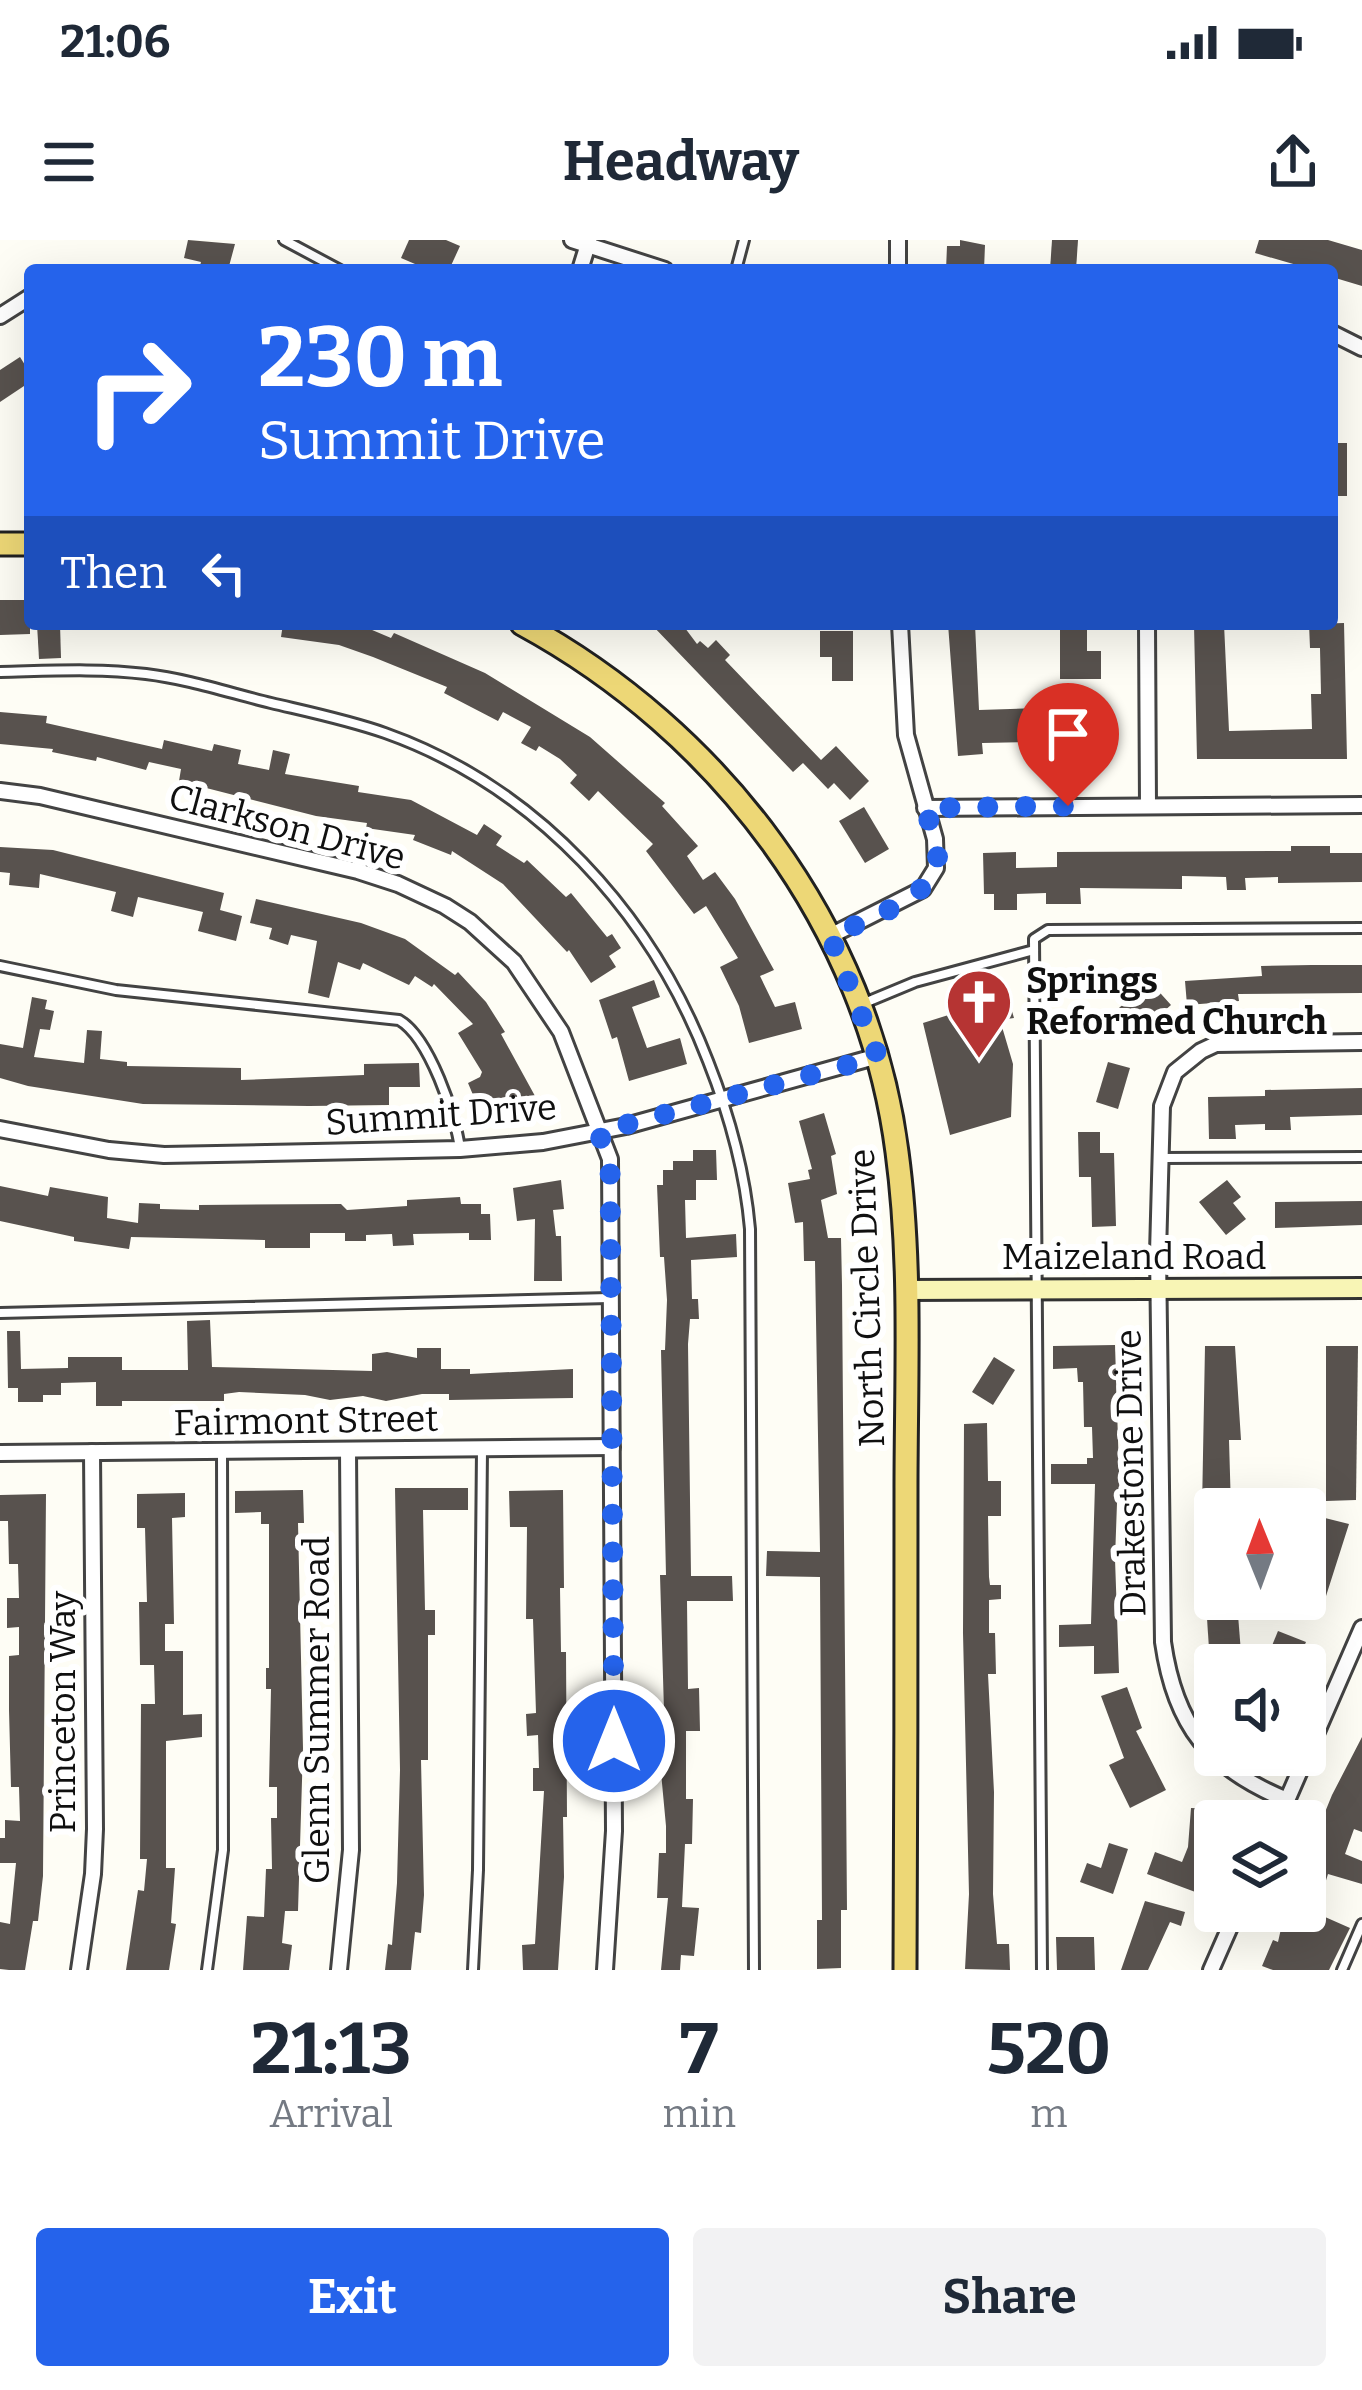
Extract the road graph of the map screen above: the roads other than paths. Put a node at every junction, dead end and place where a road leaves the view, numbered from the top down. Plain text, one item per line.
1 (284, 240) edge
2 (583, 242) edge
3 (329, 264) edge
4 (647, 264) edge
5 (532, 630) edge
6 (900, 630) edge
7 (1147, 630) edge
8 (0, 672) edge
9 (0, 790) edge
10 (1362, 805) edge
11 (1148, 806) junction
12 (925, 808) junction
13 (1362, 928) edge
14 (830, 936) junction
15 (1034, 950) junction
16 (0, 966) edge
17 (861, 1005) junction
18 (1362, 1042) edge
19 (878, 1057) junction
20 (722, 1100) junction
21 (0, 1129) edge
22 (598, 1132) junction
23 (460, 1149) junction
24 (1362, 1156) edge
25 (1161, 1158) junction
26 (1362, 1288) edge
27 (906, 1290) junction
28 (1037, 1290) junction
29 (1159, 1290) junction
30 (611, 1298) junction
31 (0, 1313) edge
32 (612, 1447) junction
33 (482, 1449) junction
34 (348, 1451) junction
35 (222, 1452) junction
36 (0, 1453) edge
37 (92, 1453) junction
38 (1362, 1628) edge
39 (1287, 1800) joint
40 (1362, 1924) edge
41 (1227, 1932) edge
42 (80, 1970) edge
43 (208, 1970) edge
44 (339, 1970) edge
45 (473, 1970) edge
46 (605, 1970) edge
47 (754, 1970) edge
48 (905, 1970) edge
49 (1042, 1970) edge
50 (1210, 1970) edge
51 (1342, 1970) edge

1 - 3 lane
2 - 4 street
5 - 14 main road, North Circle Drive
6 - 12 street
7 - 11 street
8 - 20 lane
9 - 22 street, Clarkson Drive
10 - 11 street
11 - 12 street
12 - 14 street
13 - 15 lane
14 - 17 main road, North Circle Drive
15 - 17 lane
15 - 28 lane
16 - 23 lane
17 - 19 main road, North Circle Drive
18 - 25 street, Drakestone Drive
19 - 20 street, Summit Drive
19 - 27 main road, North Circle Drive
20 - 22 street, Summit Drive
20 - 47 lane
21 - 23 street, Summit Drive
22 - 23 street, Summit Drive
22 - 30 street, Clarkson Drive
24 - 25 lane
25 - 29 street, Drakestone Drive
26 - 29 main road, Maizeland Road
27 - 28 main road, Maizeland Road
27 - 48 main road, North Circle Drive
28 - 29 main road, Maizeland Road
28 - 49 lane
29 - 39 street, Drakestone Drive
30 - 31 lane
30 - 32 street, Clarkson Drive
32 - 33 street, Fairmont Street
32 - 46 street, Clarkson Drive
33 - 34 street, Fairmont Street
33 - 45 lane
34 - 35 street, Fairmont Street
34 - 44 street, Glenn Summer Road
35 - 37 street, Fairmont Street
35 - 43 lane
36 - 37 street, Fairmont Street
37 - 42 street, Princeton Way
38 - 39 street
40 - 51 lane
41 - 50 street

